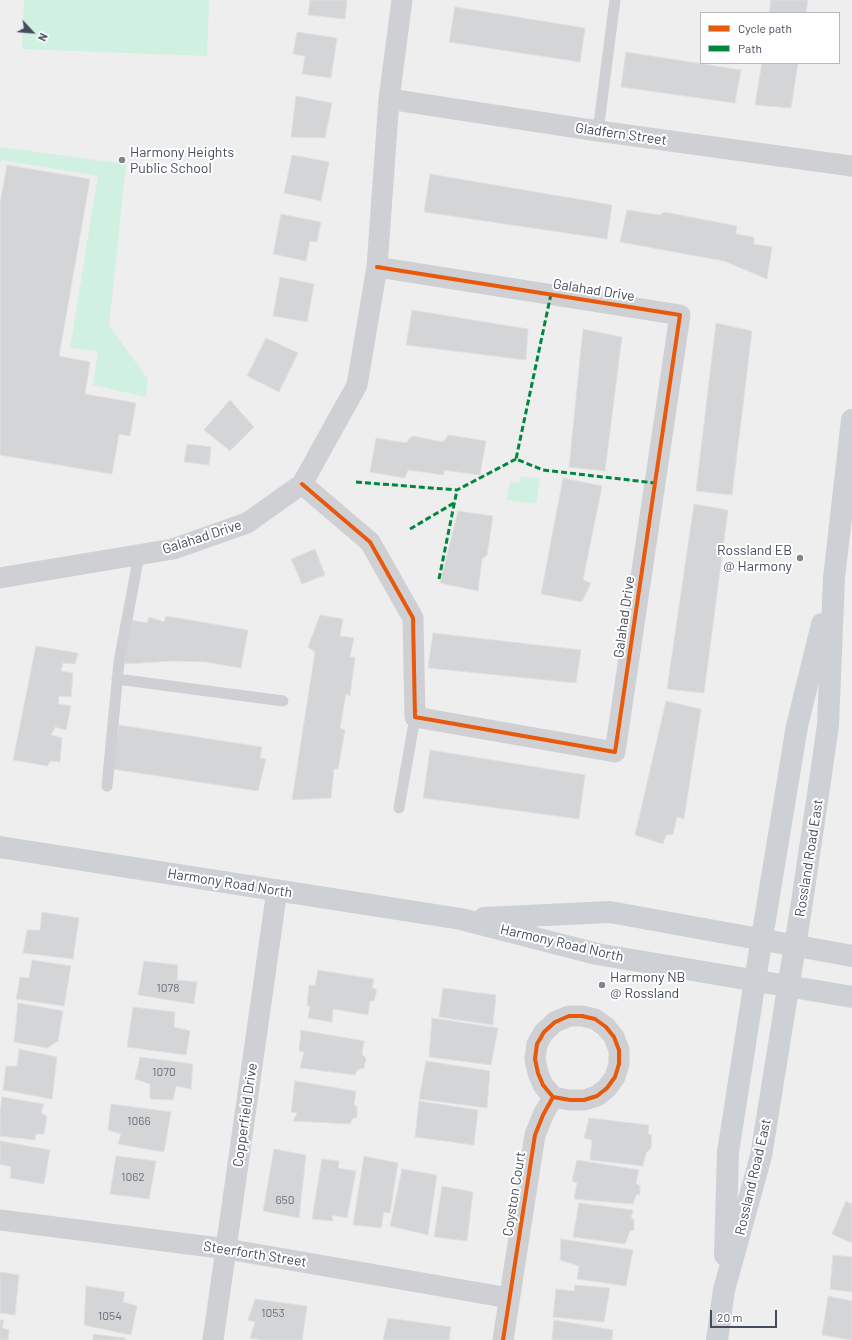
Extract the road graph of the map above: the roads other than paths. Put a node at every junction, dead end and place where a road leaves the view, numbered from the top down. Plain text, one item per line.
1 (402, 0) edge
2 (615, 0) edge
3 (390, 99) junction
4 (598, 131) junction
5 (852, 166) edge
6 (377, 267) junction
7 (851, 432) edge
8 (302, 484) junction
9 (139, 555) junction
10 (0, 578) edge
11 (834, 578) junction
12 (117, 679) junction
13 (283, 701) dead end
14 (415, 717) junction
15 (107, 786) dead end
16 (399, 808) dead end
17 (0, 847) edge
18 (277, 890) junction
19 (461, 919) junction
20 (762, 940) junction
21 (795, 946) junction
22 (852, 956) edge
23 (755, 980) junction
24 (789, 986) junction
25 (852, 997) edge
26 (553, 1097) junction
27 (0, 1220) edge
28 (227, 1249) junction
29 (724, 1290) junction
30 (509, 1298) junction
31 (213, 1340) edge
32 (503, 1340) edge
33 (716, 1340) edge

1 - 3 street, Galahad Drive
2 - 4 lane
3 - 4 street, Gladfern Street
3 - 6 street, Galahad Drive
4 - 5 street, Gladfern Street
6 - 8 street, Galahad Drive
6 - 14 street, Galahad Drive
7 - 11 main road, Rossland Road East
8 - 9 street, Galahad Drive
8 - 14 street
9 - 10 street, Galahad Drive
9 - 12 lane
11 - 20 main road, Rossland Road East
11 - 21 main road, Rossland Road East
12 - 13 lane
12 - 15 lane
14 - 16 lane
17 - 18 main road, Harmony Road North
18 - 19 main road, Harmony Road North
18 - 28 street, Copperfield Drive
19 - 20 main road, Harmony Road North
19 - 23 main road, Harmony Road North
20 - 21 main road, Harmony Road North
20 - 23 main road, Rossland Road East
21 - 22 main road, Harmony Road North
21 - 24 main road, Rossland Road East
23 - 24 main road, Harmony Road North
23 - 29 main road, Rossland Road East
24 - 25 main road, Harmony Road North
24 - 29 main road, Rossland Road East
26 - 26 street
26 - 30 street, Coyston Court
27 - 28 street, Steerforth Street
28 - 30 street, Steerforth Street
28 - 31 street, Copperfield Drive
29 - 33 main road, Rossland Road East
30 - 32 street, Coyston Court

